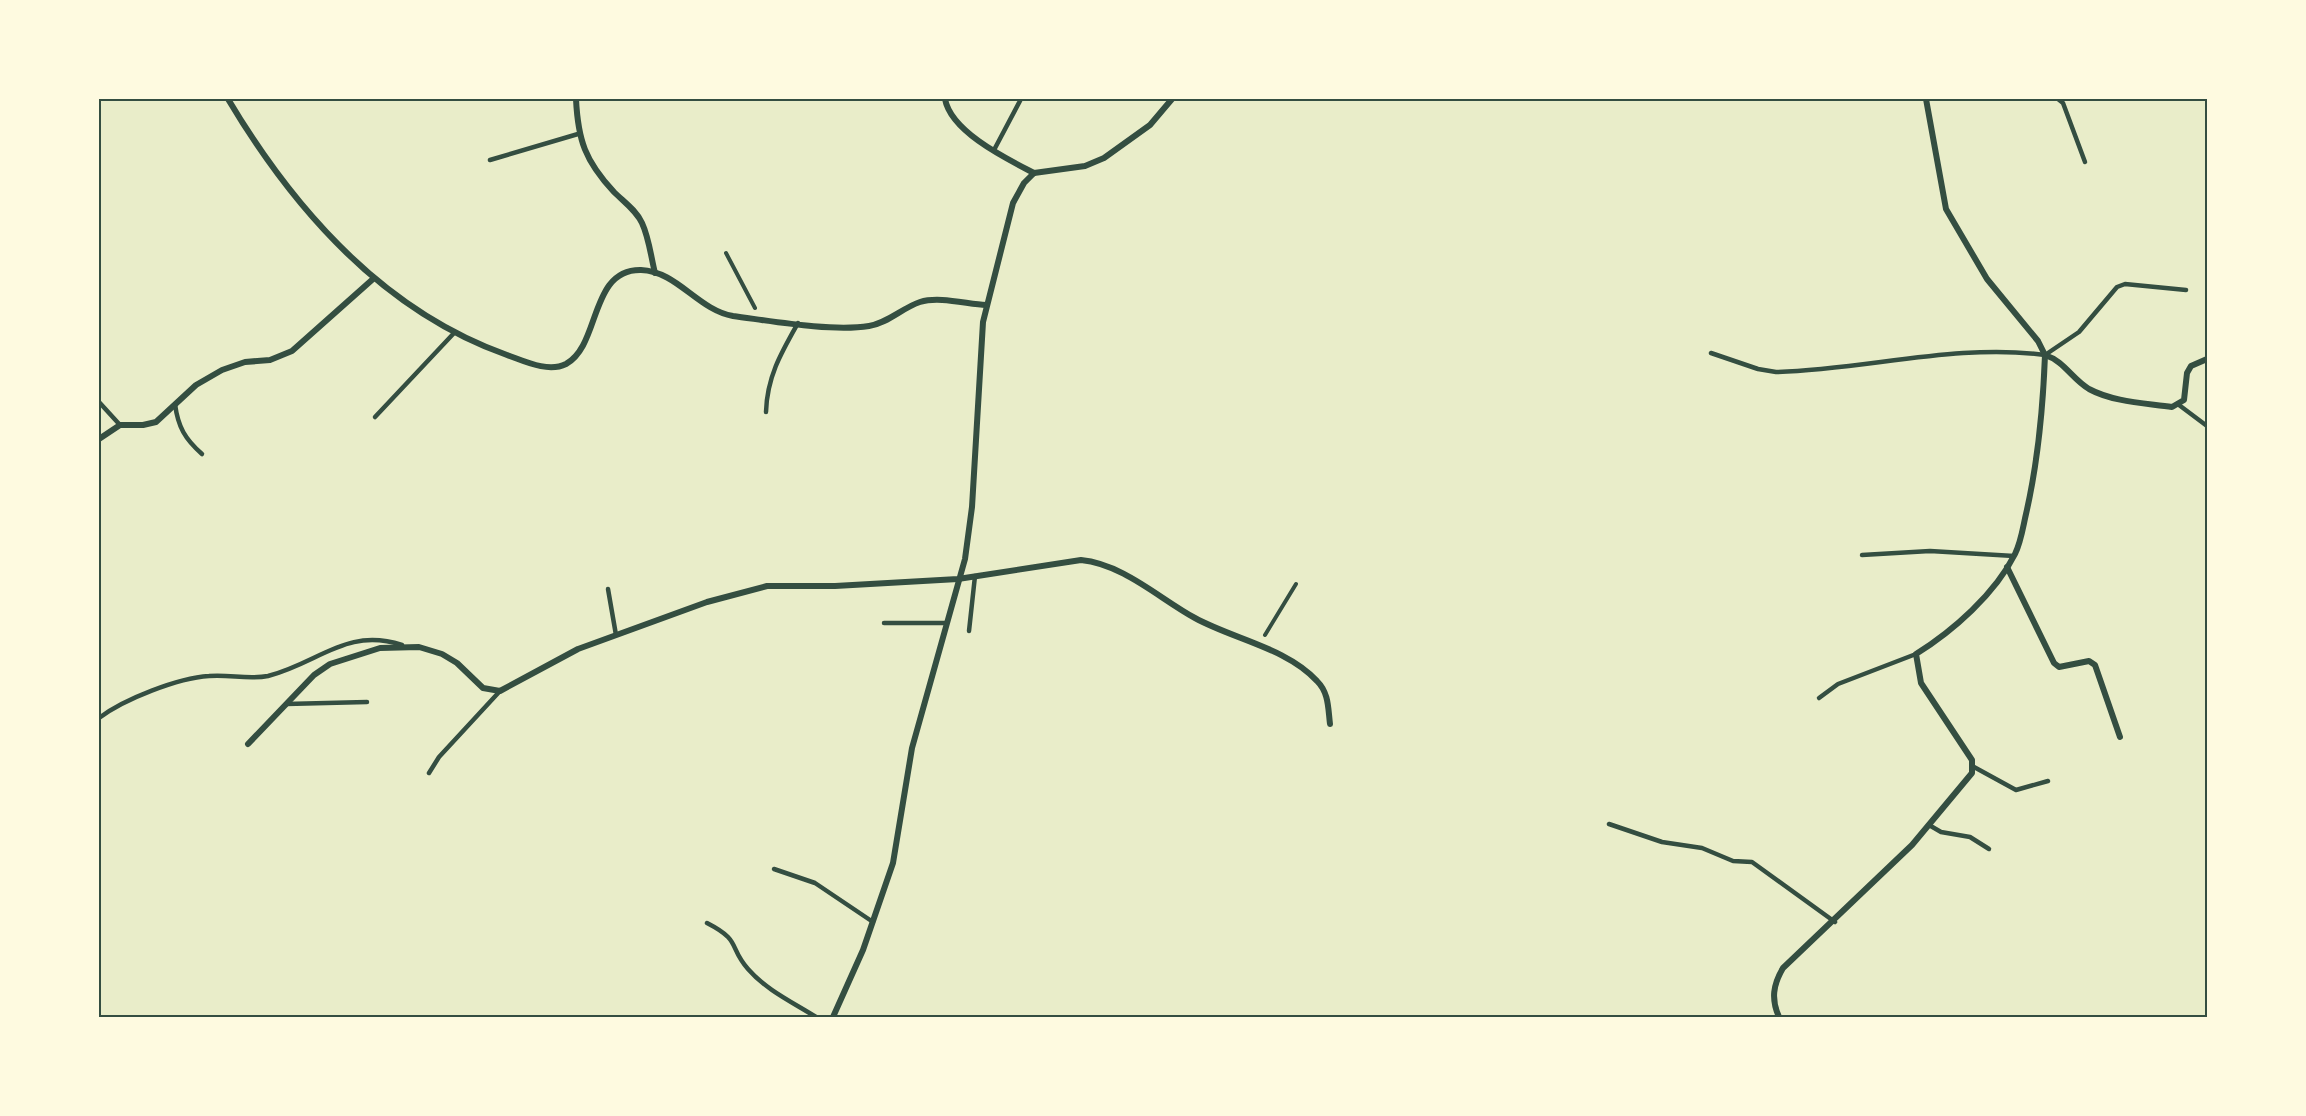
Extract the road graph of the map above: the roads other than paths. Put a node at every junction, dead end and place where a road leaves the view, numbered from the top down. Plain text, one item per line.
1 (228, 99) edge
2 (576, 99) edge
3 (945, 99) edge
4 (1021, 99) edge
5 (1172, 99) edge
6 (1926, 99) edge
7 (2058, 99) edge
8 (578, 134) junction
9 (994, 150) junction
10 (490, 160) dead end
11 (2085, 162) dead end
12 (1034, 173) junction
13 (655, 273) junction
14 (372, 279) junction
15 (2187, 290) dead end
16 (986, 305) junction
17 (798, 323) junction
18 (455, 332) junction
19 (1711, 354) dead end
20 (2045, 355) junction
21 (2207, 359) edge
22 (99, 402) edge
23 (175, 404) junction
24 (2179, 405) junction
25 (766, 412) dead end
26 (375, 417) dead end
27 (120, 425) junction
28 (2207, 426) edge
29 (99, 440) edge
30 (202, 454) dead end
31 (1862, 555) dead end
32 (2014, 556) junction
33 (2007, 567) junction
34 (975, 576) junction
35 (958, 579) junction
36 (608, 589) dead end
37 (884, 623) dead end
38 (946, 623) junction
39 (969, 631) dead end
40 (616, 635) junction
41 (402, 645) junction
42 (1916, 654) junction
43 (500, 691) junction
44 (1819, 698) dead end
45 (367, 702) dead end
46 (283, 704) junction
47 (99, 718) edge
48 (1330, 724) dead end
49 (2120, 736) dead end
50 (248, 744) dead end
51 (1974, 766) junction
52 (429, 773) dead end
53 (2048, 781) dead end
54 (1609, 824) dead end
55 (1928, 825) junction
56 (1989, 849) dead end
57 (774, 869) dead end
58 (873, 922) junction
59 (1834, 922) junction
60 (707, 923) dead end
61 (816, 1017) edge
62 (833, 1017) edge
63 (1779, 1017) edge

1 - 14 street
2 - 8 street
3 - 9 street
4 - 9 lane
5 - 12 street
6 - 20 street
7 - 11 lane
8 - 10 lane
8 - 13 street
9 - 12 street
12 - 16 street
13 - 17 street
13 - 18 street
14 - 18 street
14 - 23 street
15 - 20 lane
16 - 17 street
16 - 35 street
17 - 25 lane
18 - 26 lane
19 - 20 lane
20 - 24 street
20 - 32 street
21 - 24 street
22 - 27 lane
23 - 27 street
23 - 30 lane
24 - 28 lane
27 - 29 street
31 - 32 lane
32 - 33 street
33 - 42 street
33 - 49 street
34 - 35 street
34 - 39 lane
34 - 48 street
35 - 38 street
35 - 40 street
36 - 40 lane
37 - 38 lane
38 - 58 street
40 - 43 street
41 - 43 street
41 - 46 street
41 - 47 lane
42 - 44 lane
42 - 51 street
43 - 52 lane
45 - 46 lane
46 - 50 street
51 - 53 lane
51 - 55 street
54 - 59 lane
55 - 56 lane
55 - 59 street
57 - 58 lane
58 - 62 street
59 - 63 street
60 - 61 lane

